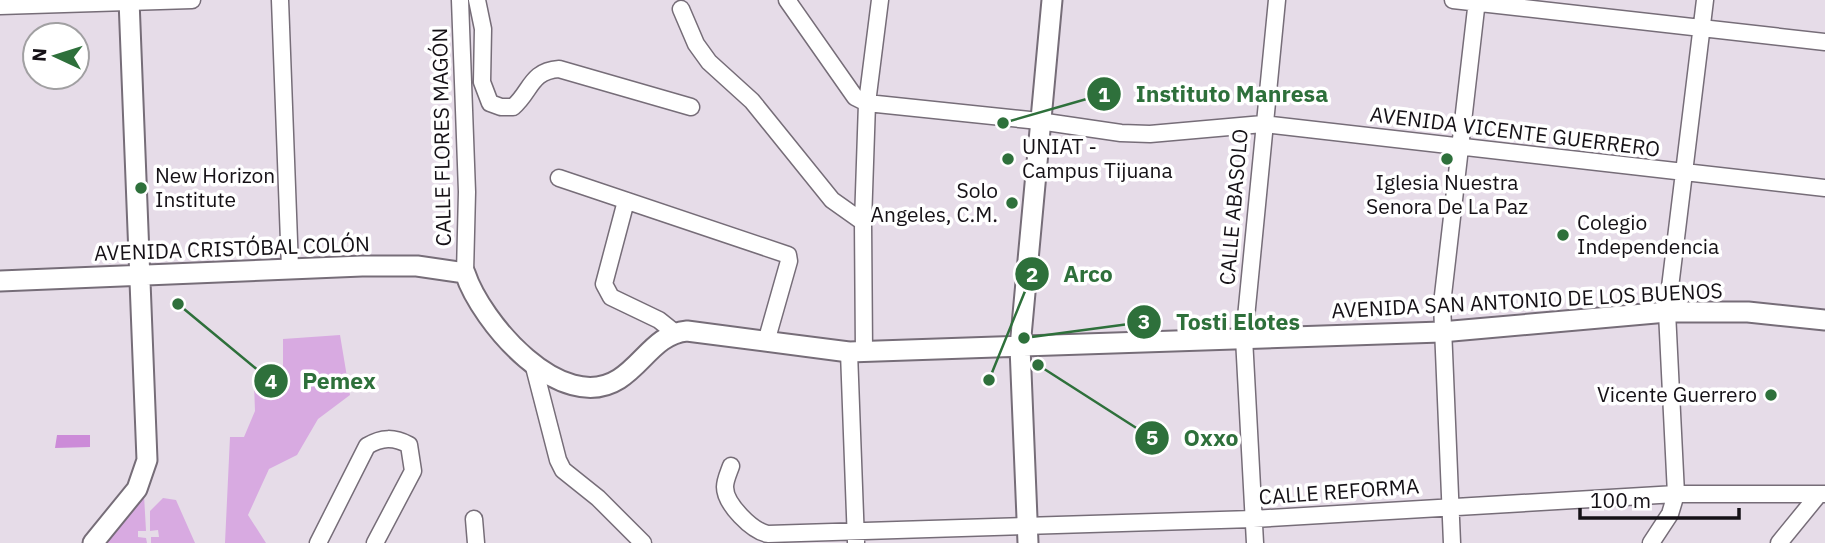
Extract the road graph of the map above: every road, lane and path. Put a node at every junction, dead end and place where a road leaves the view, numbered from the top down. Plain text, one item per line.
1 (192, 0) edge
2 (280, 0) edge
3 (460, 0) edge
4 (477, 0) edge
5 (787, 0) edge
6 (880, 0) edge
7 (1052, 0) edge
8 (1277, 0) edge
9 (1453, 0) edge
10 (1705, 0) edge
11 (129, 1) edge
12 (1477, 1) edge
13 (0, 6) edge
14 (681, 9) dead end
15 (1702, 29) junction
16 (1825, 42) edge
17 (867, 103) junction
18 (691, 107) dead end
19 (1040, 121) junction
20 (1263, 124) junction
21 (1460, 146) junction
22 (1685, 173) junction
23 (559, 178) dead end
24 (1825, 188) edge
25 (626, 201) junction
26 (863, 222) junction
27 (290, 268) junction
28 (466, 273) junction
29 (138, 275) junction
30 (0, 281) edge
31 (1667, 312) junction
32 (1825, 320) edge
33 (674, 332) junction
34 (1441, 332) junction
35 (1244, 338) junction
36 (766, 342) junction
37 (1020, 347) junction
38 (856, 352) junction
39 (533, 363) junction
40 (731, 466) dead end
41 (1676, 494) junction
42 (1822, 494) edge
43 (1452, 506) junction
44 (474, 519) dead end
45 (1253, 519) junction
46 (1028, 535) edge
47 (856, 538) edge
48 (93, 543) edge
49 (318, 543) edge
50 (375, 543) edge
51 (476, 543) edge
52 (643, 543) edge
53 (1255, 543) edge
54 (1452, 543) edge
55 (1651, 543) edge
56 (1779, 543) edge

1 - 11 street
2 - 27 street
3 - 28 street, CALLE FLORES MAGÓN
4 - 18 street
5 - 17 street
6 - 17 street
7 - 19 main road
8 - 20 street, CALLE ABASOLO
9 - 12 street
10 - 15 street
11 - 13 street
11 - 29 main road
12 - 15 street
12 - 21 street
14 - 26 street
15 - 16 street
15 - 22 street
17 - 19 street, AVENIDA VICENTE GUERRERO
17 - 26 street
19 - 20 street, AVENIDA VICENTE GUERRERO
19 - 37 main road
20 - 21 street, AVENIDA VICENTE GUERRERO
20 - 35 street, CALLE ABASOLO
21 - 22 street, AVENIDA VICENTE GUERRERO
21 - 34 street
22 - 24 street, AVENIDA VICENTE GUERRERO
22 - 31 street
23 - 25 street
25 - 33 street
25 - 36 street
26 - 38 street
27 - 28 main road, AVENIDA CRISTÓBAL COLÓN
27 - 29 main road, AVENIDA CRISTÓBAL COLÓN
28 - 39 main road
29 - 30 main road, AVENIDA CRISTÓBAL COLÓN
29 - 48 main road
31 - 32 main road, AVENIDA SAN ANTONIO DE LOS BUENOS
31 - 34 main road, AVENIDA SAN ANTONIO DE LOS BUENOS
31 - 41 street
33 - 36 main road, AVENIDA SAN ANTONIO DE LOS BUENOS
33 - 39 main road
34 - 35 main road, AVENIDA SAN ANTONIO DE LOS BUENOS
34 - 43 street
35 - 37 main road, AVENIDA SAN ANTONIO DE LOS BUENOS
35 - 45 street, CALLE ABASOLO
36 - 38 main road, AVENIDA SAN ANTONIO DE LOS BUENOS
37 - 38 main road, AVENIDA SAN ANTONIO DE LOS BUENOS
37 - 46 main road
38 - 47 street
39 - 52 street
40 - 47 street, CALLE REFORMA
41 - 42 street, CALLE REFORMA
41 - 43 street, CALLE REFORMA
41 - 55 street
42 - 56 street
43 - 45 street, CALLE REFORMA
43 - 54 street
44 - 51 street
45 - 46 street, CALLE REFORMA
45 - 53 street, CALLE ABASOLO
46 - 47 street, CALLE REFORMA
49 - 50 street

